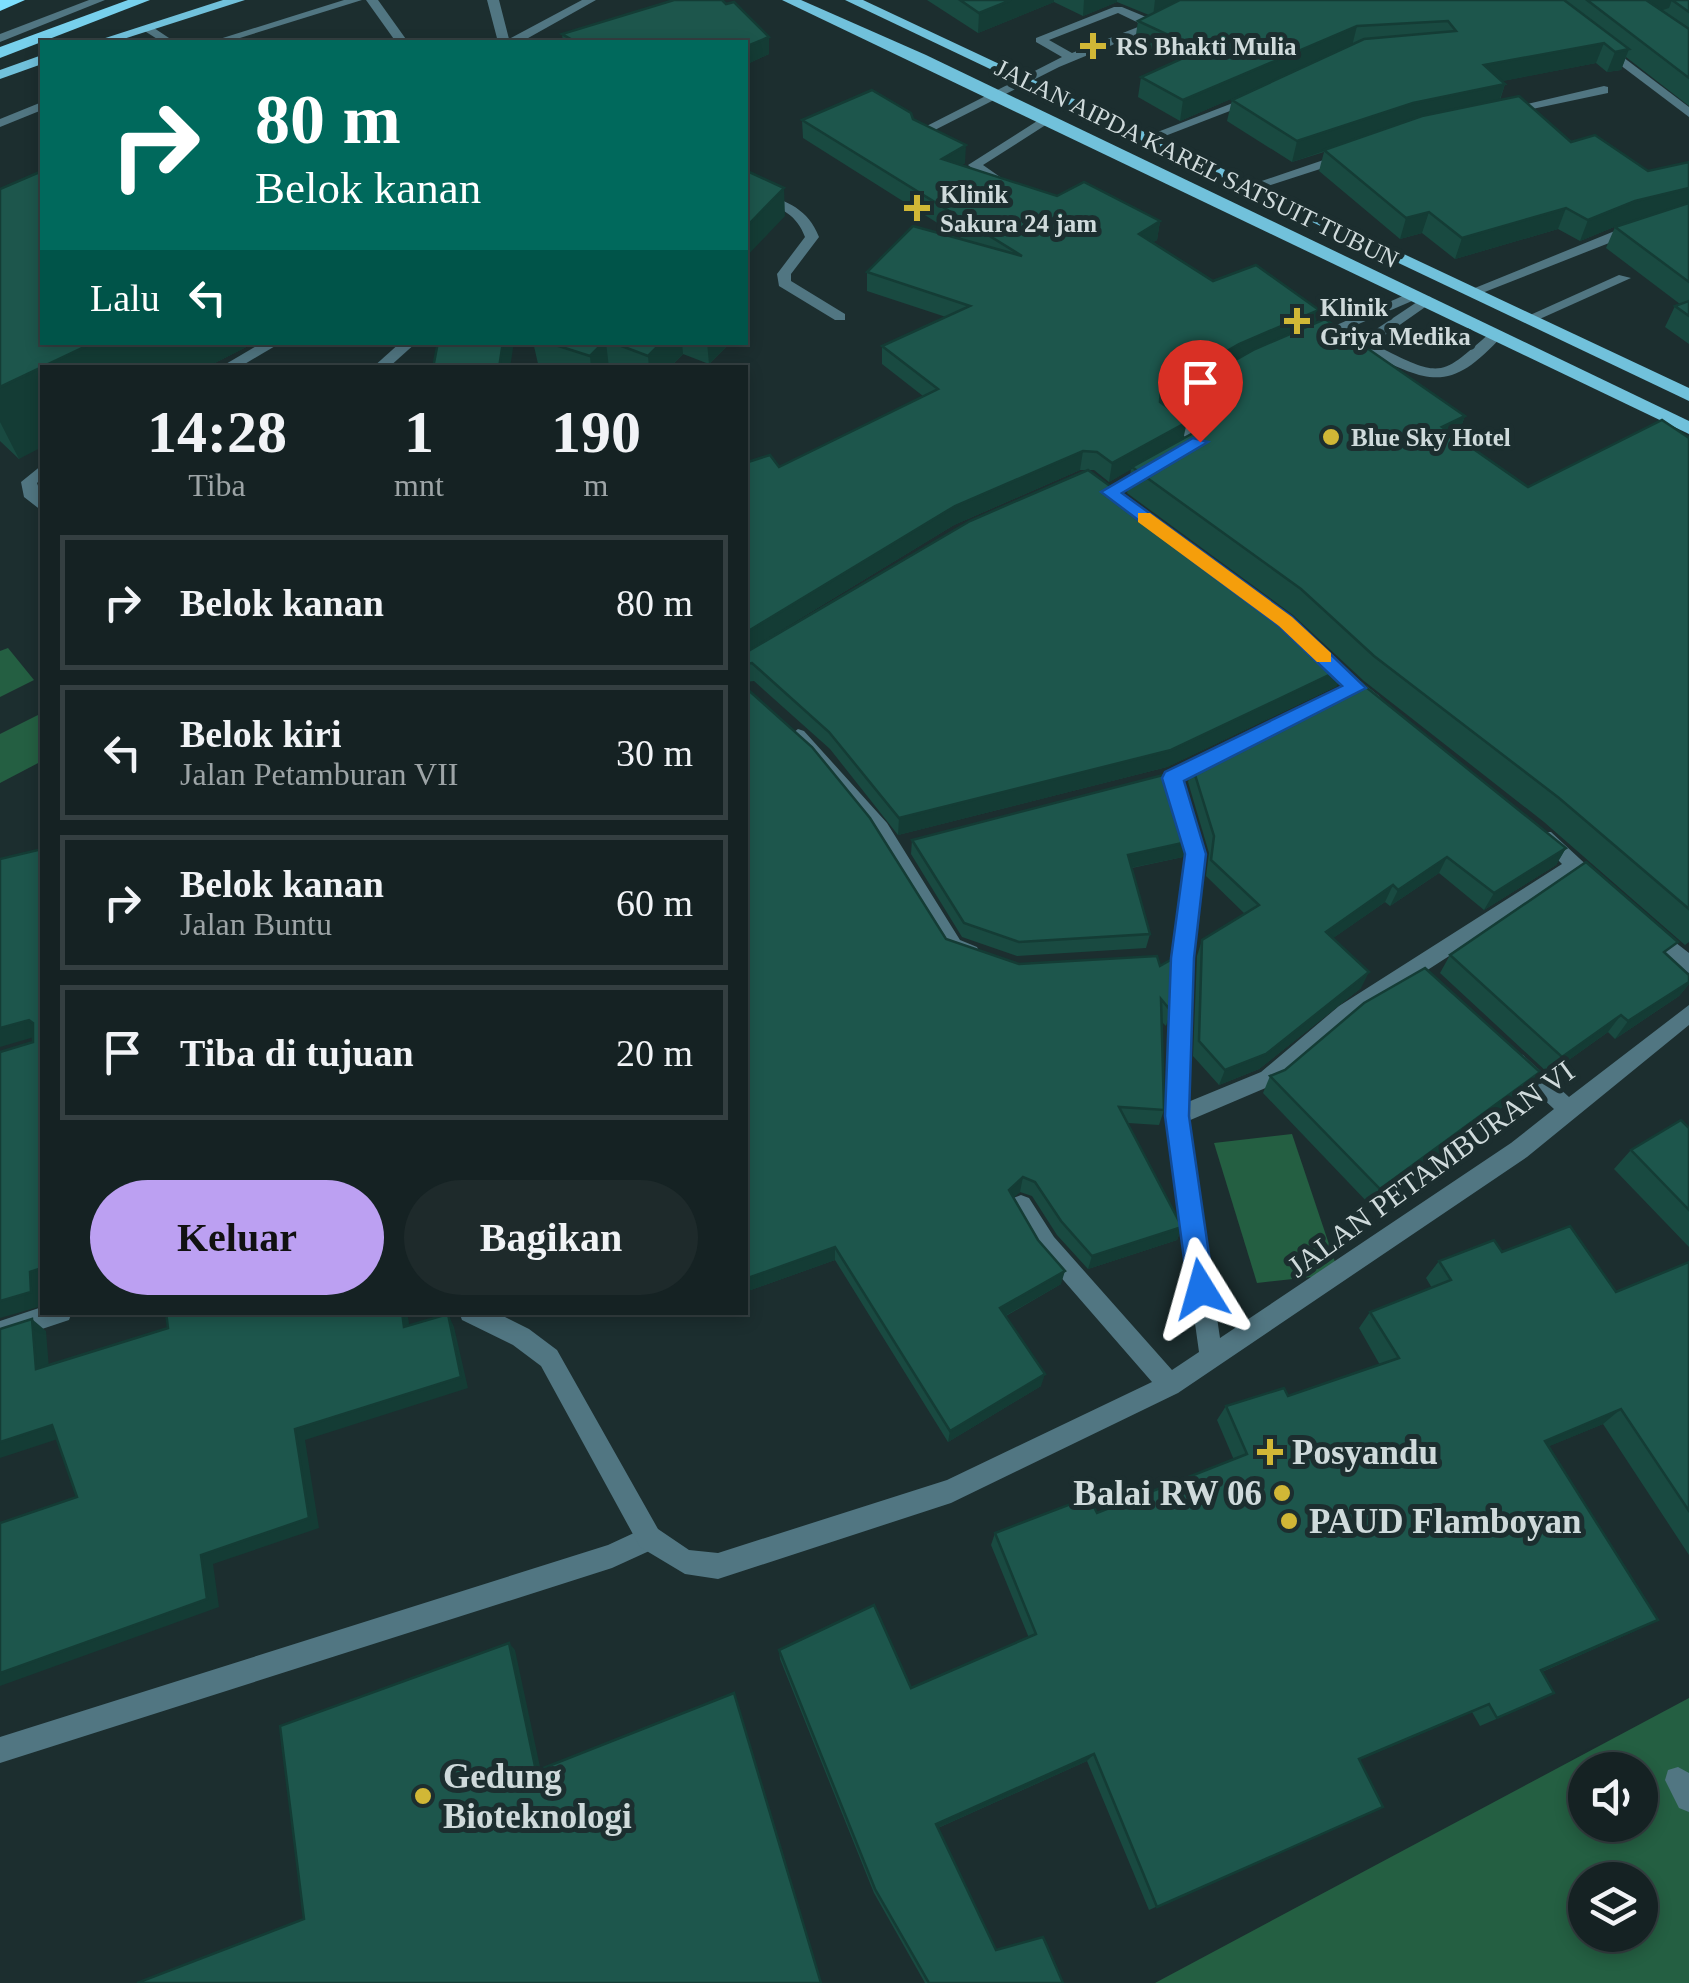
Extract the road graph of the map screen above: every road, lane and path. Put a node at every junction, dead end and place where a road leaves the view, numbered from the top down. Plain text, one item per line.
1 (16, 0) edge
2 (99, 0) edge
3 (142, 0) edge
4 (238, 0) edge
5 (356, 0) edge
6 (372, 0) edge
7 (493, 0) edge
8 (590, 0) edge
9 (788, 0) edge
10 (852, 0) edge
11 (80, 4) edge
12 (0, 6) edge
13 (1689, 6) edge
14 (1168, 18) edge
15 (1153, 26) junction
16 (148, 28) junction
17 (53, 34) junction
18 (1588, 36) edge
19 (0, 38) edge
20 (107, 40) edge
21 (166, 40) edge
22 (223, 40) edge
23 (401, 40) edge
24 (503, 40) edge
25 (517, 40) edge
26 (1689, 48) edge
27 (0, 53) edge
28 (1072, 58) junction
29 (40, 60) edge
30 (0, 75) edge
31 (1023, 79) junction
32 (1604, 90) dead end
33 (1270, 92) edge
34 (994, 93) junction
35 (40, 107) edge
36 (1689, 113) edge
37 (1486, 114) edge
38 (1050, 119) junction
39 (0, 123) edge
40 (919, 133) edge
41 (1148, 138) junction
42 (1356, 152) edge
43 (1000, 183) edge
44 (1253, 186) junction
45 (748, 194) edge
46 (1689, 214) edge
47 (1624, 278) dead end
48 (1472, 292) junction
49 (1420, 298) junction
50 (840, 318) dead end
51 (1528, 319) junction
52 (1496, 335) junction
53 (269, 345) edge
54 (406, 345) edge
55 (1297, 346) edge
56 (232, 365) edge
57 (383, 365) edge
58 (1226, 378) edge
59 (1689, 395) edge
60 (1689, 428) edge
61 (40, 472) edge
62 (40, 504) edge
63 (1126, 504) edge
64 (1314, 648) edge
65 (1396, 718) edge
66 (783, 722) edge
67 (1172, 776) edge
68 (1535, 830) edge
69 (1576, 864) junction
70 (993, 962) edge
71 (1689, 965) edge
72 (1689, 1013) edge
73 (1499, 1045) edge
74 (1568, 1110) junction
75 (1177, 1116) junction
76 (1020, 1205) edge
77 (52, 1315) edge
78 (476, 1315) edge
79 (0, 1332) edge
80 (1211, 1358) junction
81 (1170, 1386) junction
82 (650, 1538) junction
83 (0, 1750) edge

1 - 12 highway
2 - 11 street
3 - 17 highway
4 - 16 main road
5 - 22 street
6 - 23 street
7 - 24 street
8 - 25 street
9 - 34 main road, JALAN AIPDA KAREL SATSUIT TUBUN
10 - 31 main road, JALAN AIPDA KAREL SATSUIT TUBUN
11 - 17 highway
11 - 19 street
13 - 26 street
14 - 15 street
15 - 28 street
15 - 28 street
16 - 20 main road
16 - 21 street
17 - 27 highway
18 - 36 street
28 - 31 street
29 - 30 main road
31 - 34 street
31 - 41 main road, JALAN AIPDA KAREL SATSUIT TUBUN
32 - 37 street
33 - 41 street
34 - 38 main road, JALAN AIPDA KAREL SATSUIT TUBUN
34 - 40 street
35 - 39 street
38 - 43 street
38 - 49 main road, JALAN AIPDA KAREL SATSUIT TUBUN
41 - 44 main road, JALAN AIPDA KAREL SATSUIT TUBUN
42 - 44 street
44 - 48 main road, JALAN AIPDA KAREL SATSUIT TUBUN
45 - 50 street
46 - 48 street
47 - 51 street
48 - 51 main road, JALAN AIPDA KAREL SATSUIT TUBUN
49 - 52 main road, JALAN AIPDA KAREL SATSUIT TUBUN
49 - 52 street
49 - 55 street
51 - 59 main road, JALAN AIPDA KAREL SATSUIT TUBUN
52 - 60 main road, JALAN AIPDA KAREL SATSUIT TUBUN
53 - 56 street
54 - 57 street
58 - 63 street
61 - 62 street
64 - 65 street
66 - 70 street
67 - 75 street
68 - 69 street
69 - 71 street
69 - 75 street
72 - 74 street, JALAN PETAMBURAN VI
73 - 74 street
74 - 80 street, JALAN PETAMBURAN VI
75 - 80 street
76 - 81 street
77 - 79 street
78 - 82 street
80 - 81 street, JALAN PETAMBURAN VI
81 - 82 street, JALAN PETAMBURAN VI
82 - 83 street

